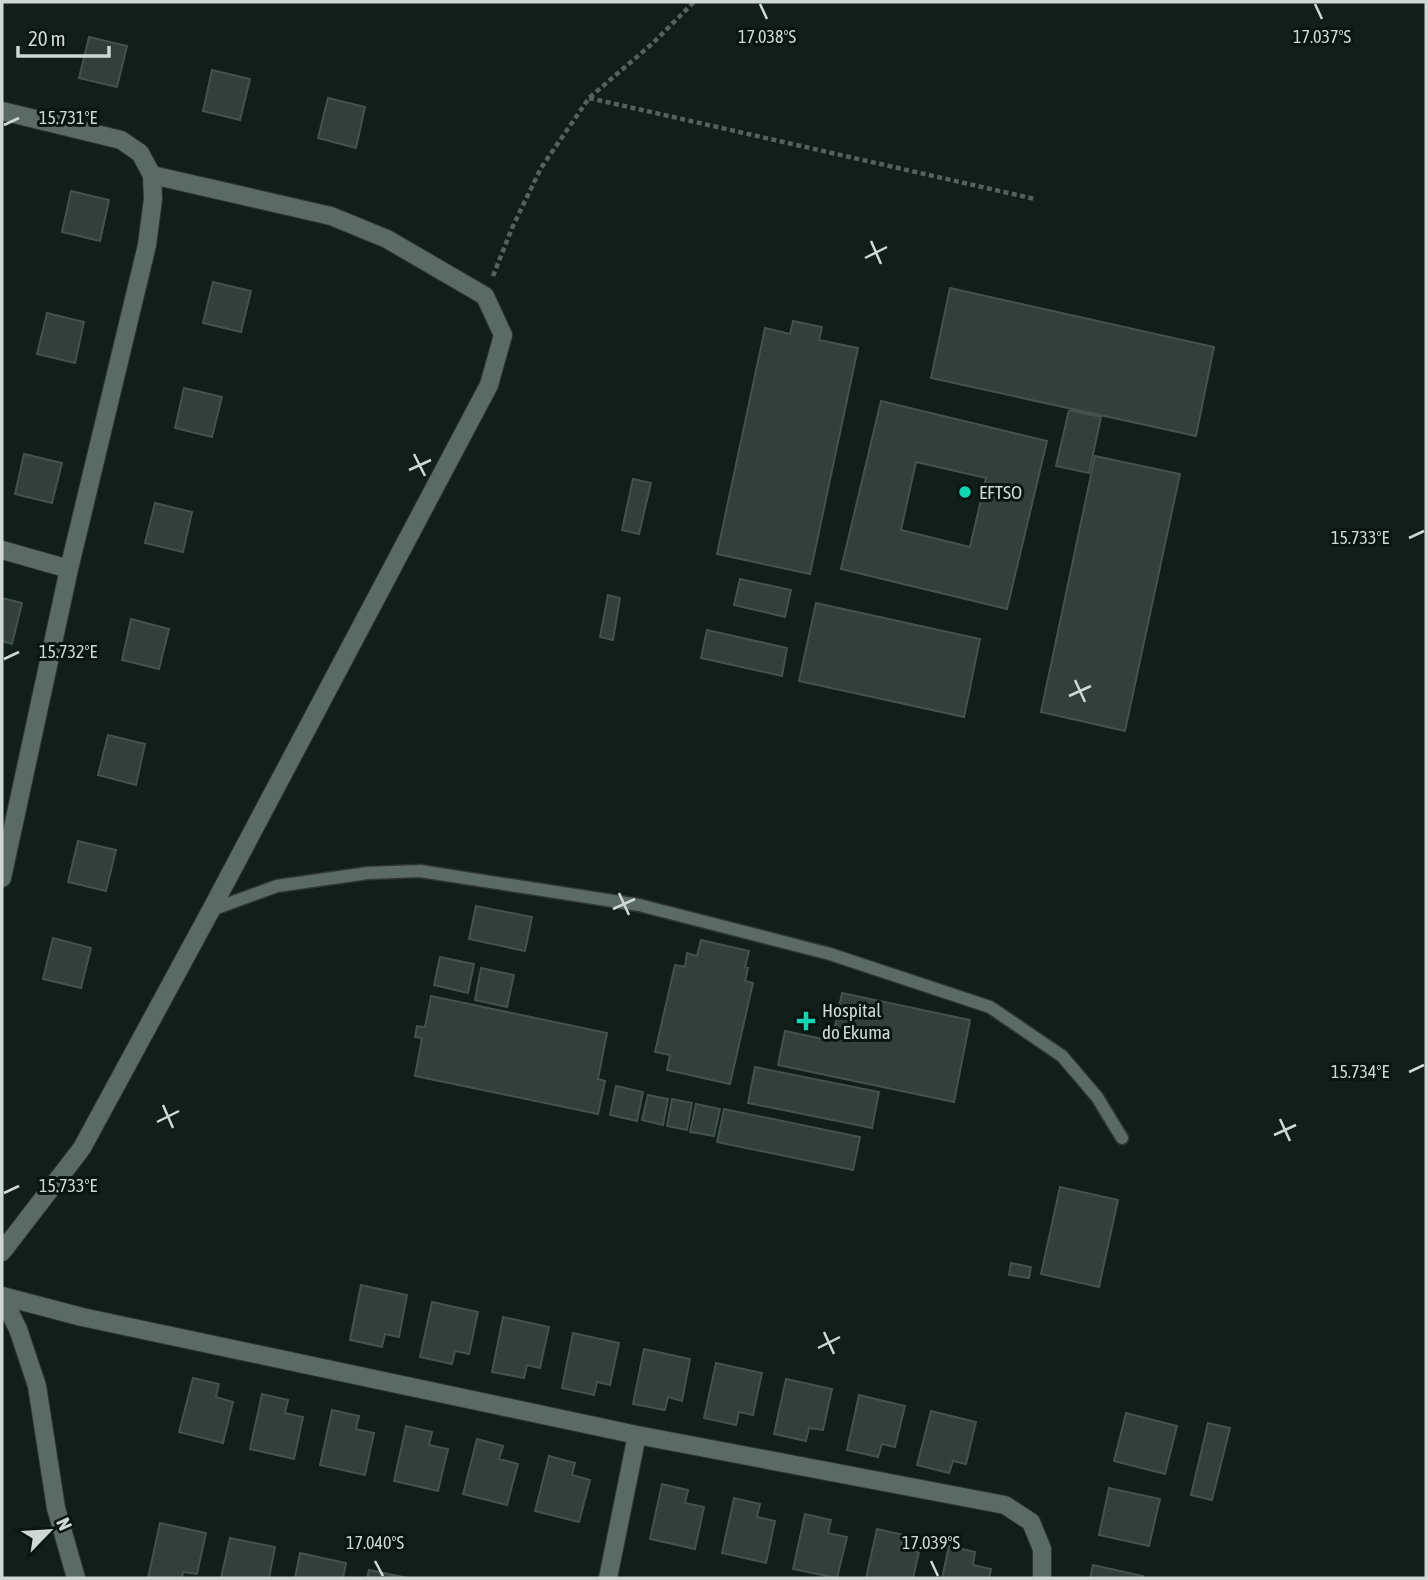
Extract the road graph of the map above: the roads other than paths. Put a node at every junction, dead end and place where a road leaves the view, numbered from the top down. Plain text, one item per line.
1 (2, 111) edge
2 (152, 175) junction
3 (2, 550) edge
4 (69, 569) junction
5 (2, 878) edge
6 (211, 911) junction
7 (1122, 1138) dead end
8 (2, 1252) edge
9 (2, 1296) edge
10 (637, 1435) junction
11 (76, 1578) edge
12 (608, 1578) edge
13 (1042, 1578) edge

1 - 2 street
2 - 4 street
2 - 6 street
3 - 4 street
4 - 5 street
6 - 7 lane
6 - 8 street
9 - 10 street
9 - 11 street
10 - 12 street
10 - 13 street

